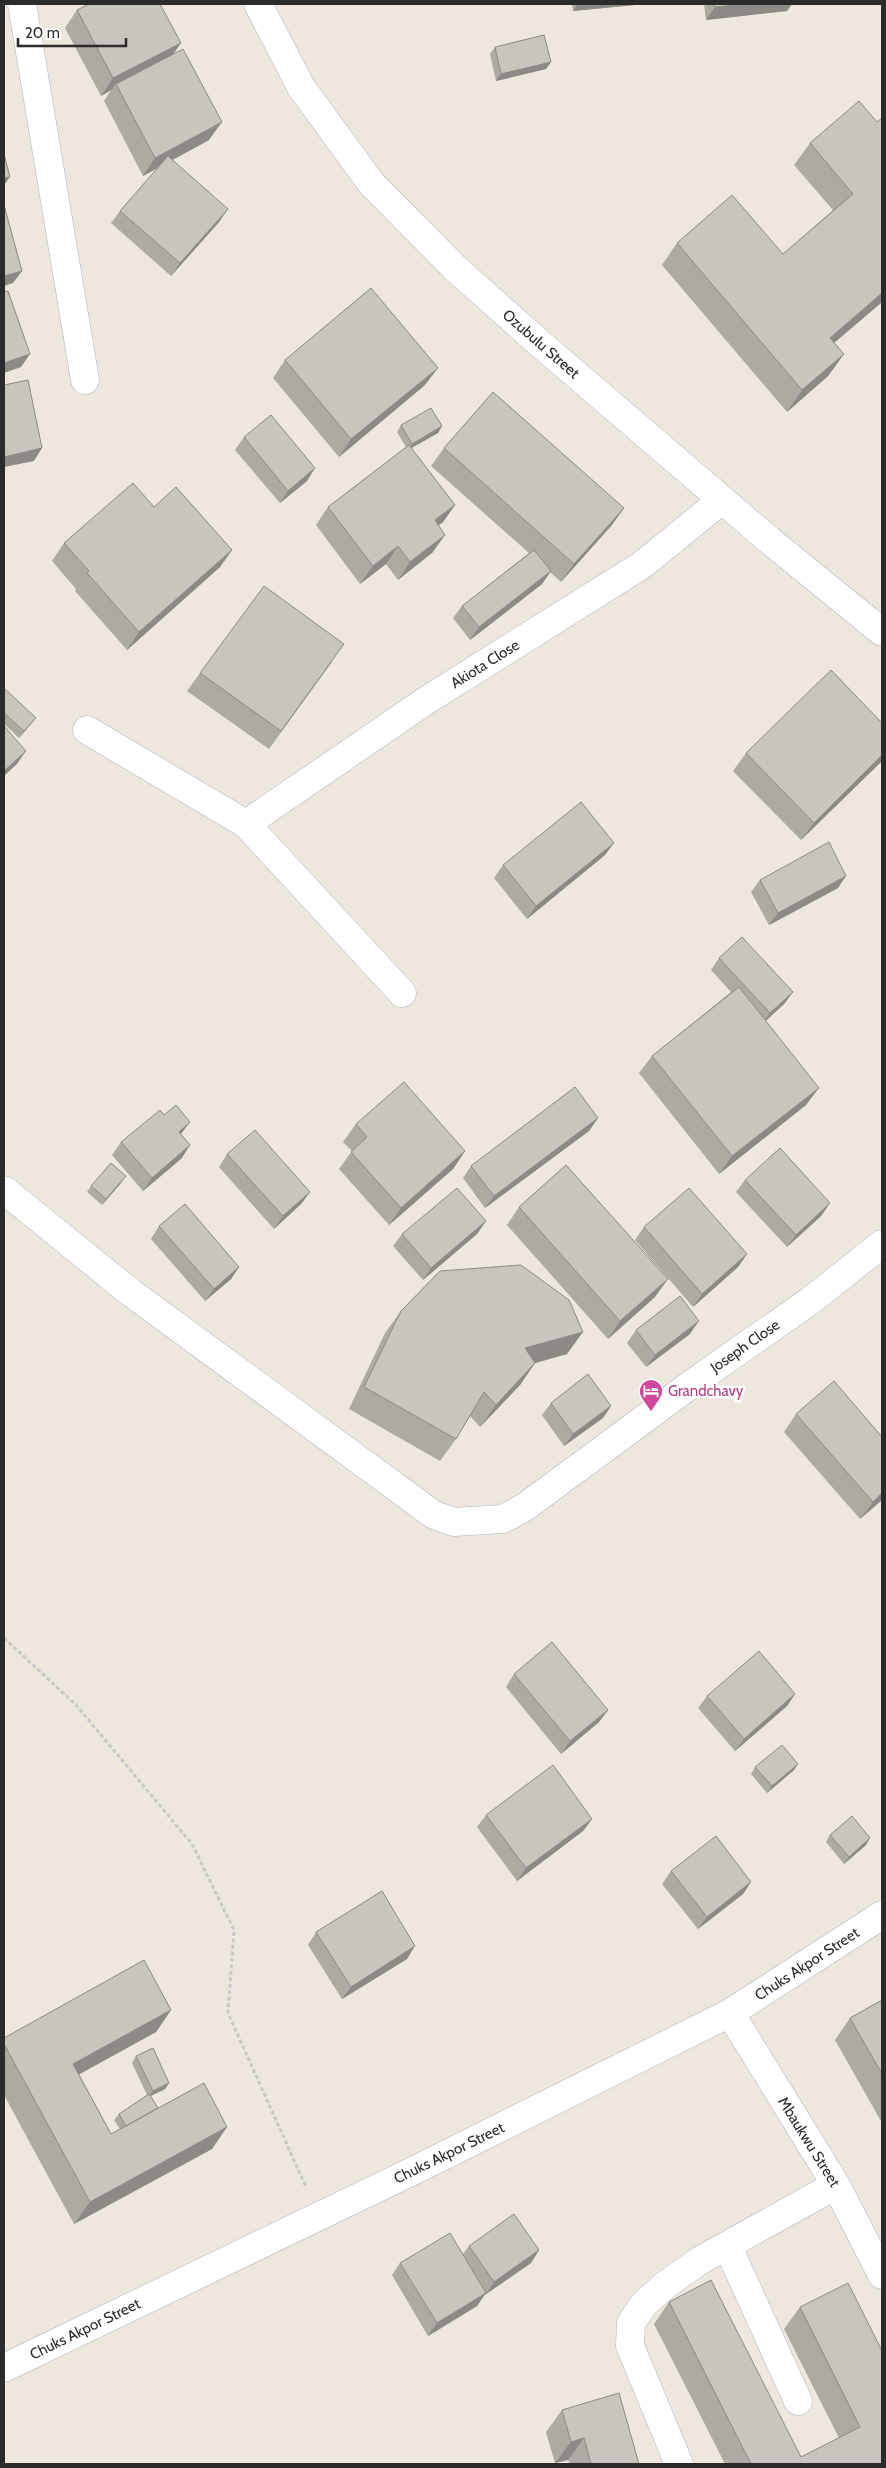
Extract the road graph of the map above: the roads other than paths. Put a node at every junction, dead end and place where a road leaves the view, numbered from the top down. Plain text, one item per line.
1 (22, 4) edge
2 (258, 4) edge
3 (85, 380) dead end
4 (722, 500) junction
5 (882, 632) edge
6 (87, 730) dead end
7 (246, 824) junction
8 (402, 993) dead end
9 (4, 1190) edge
10 (882, 1244) edge
11 (882, 1915) edge
12 (730, 2013) junction
13 (836, 2185) junction
14 (728, 2247) junction
15 (882, 2275) edge
16 (4, 2368) edge
17 (798, 2401) dead end
18 (678, 2464) edge

1 - 3 street
2 - 4 street, Ozubulu Street
4 - 5 street, Ozubulu Street
4 - 7 street, Akiota Close
6 - 7 street
7 - 8 street
9 - 10 street, Joseph Close
11 - 12 street, Chuks Akpor Street
12 - 13 street, Mbaukwu Street
12 - 16 street, Chuks Akpor Street
13 - 14 street
13 - 15 street, Mbaukwu Street
14 - 17 street
14 - 18 street

